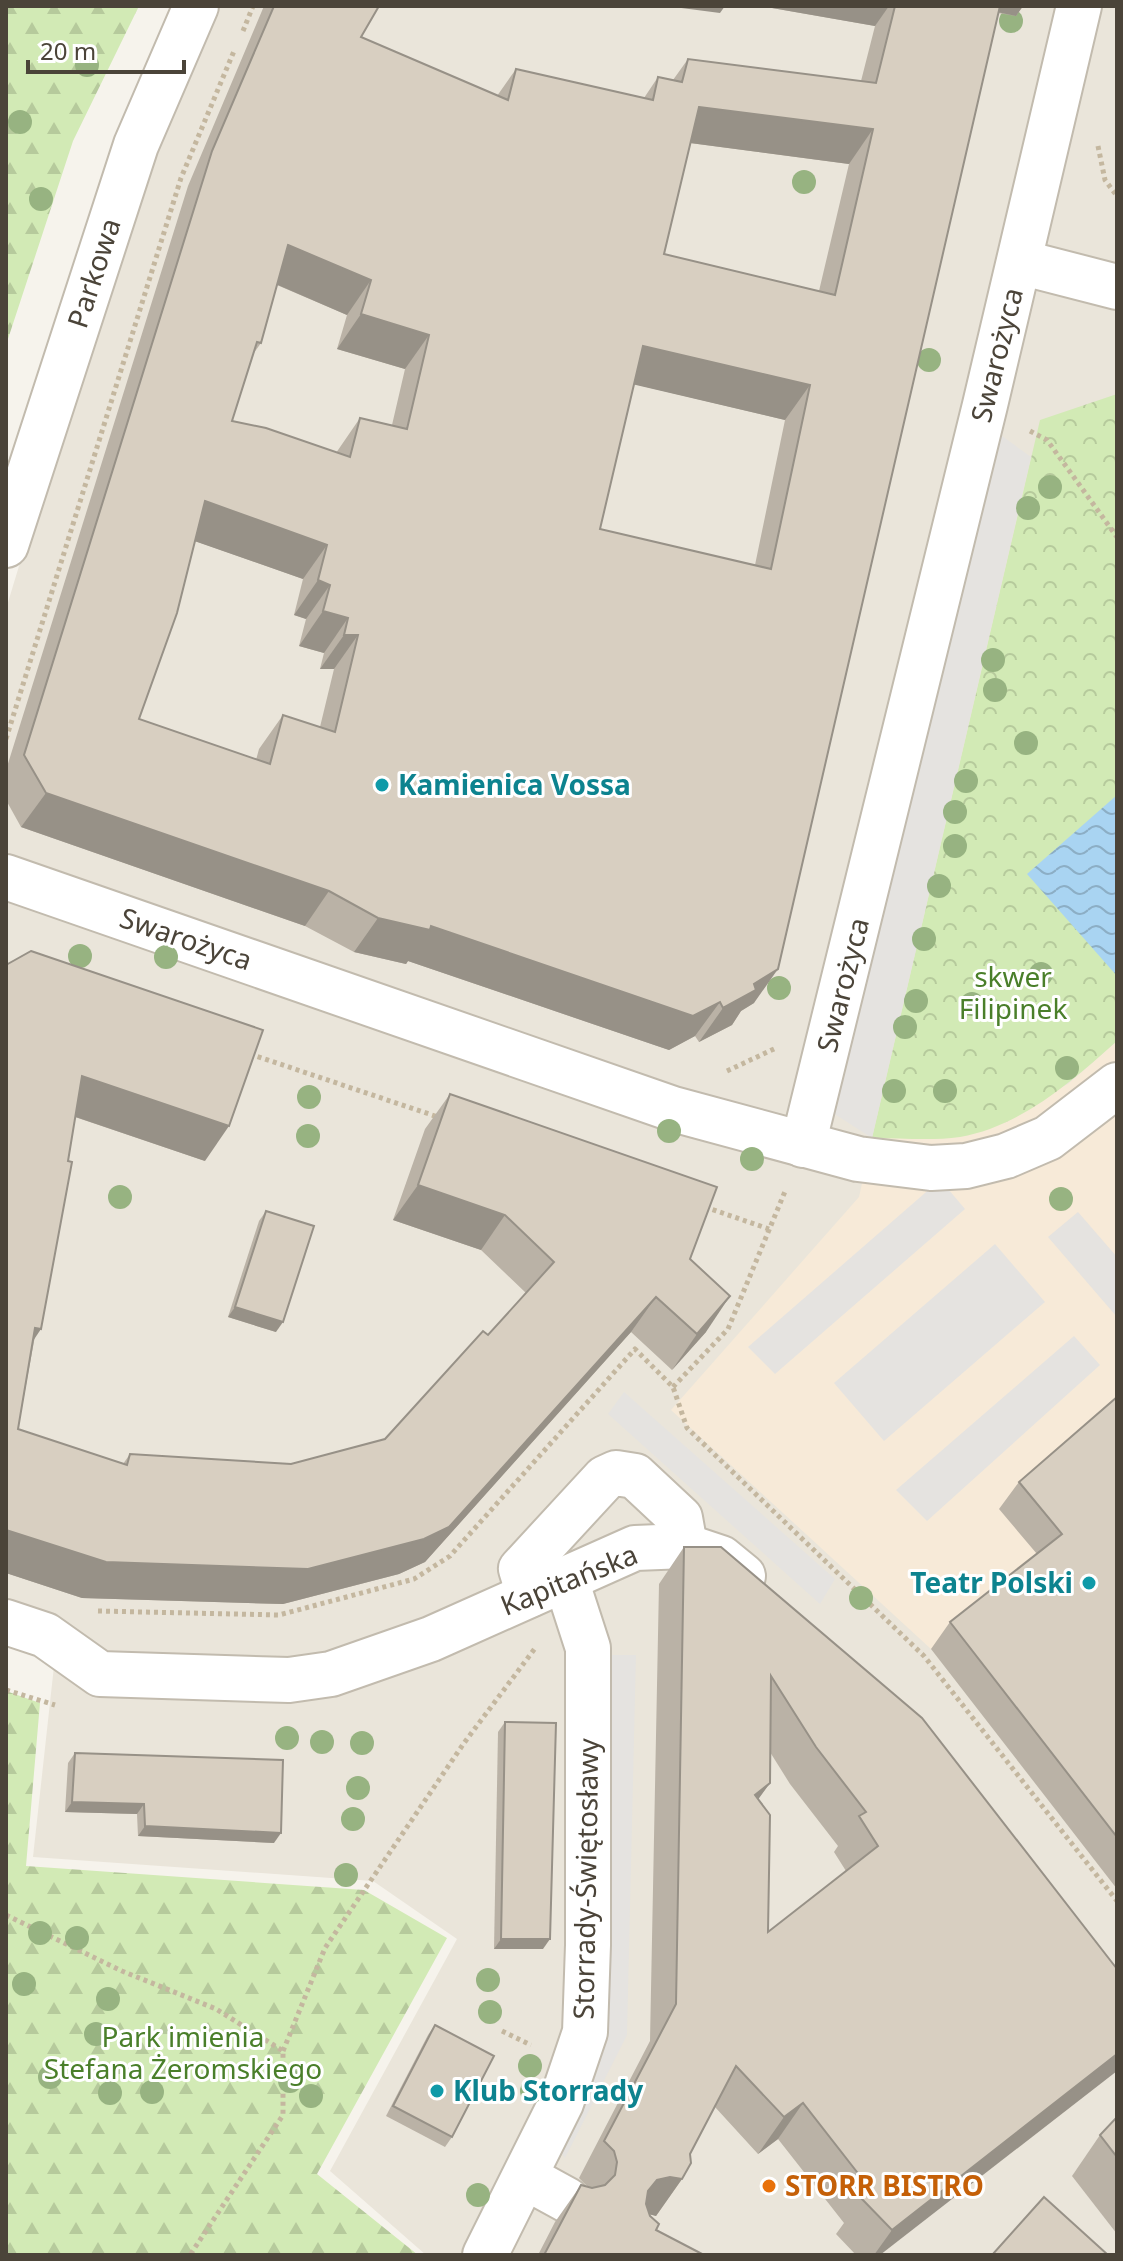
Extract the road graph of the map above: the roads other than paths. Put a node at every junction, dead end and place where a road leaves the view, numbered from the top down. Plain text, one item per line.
1 (196, 6) edge
2 (1079, 6) edge
3 (1020, 262) junction
4 (1117, 287) edge
5 (6, 545) edge
6 (6, 877) edge
7 (1117, 1085) edge
8 (803, 1145) junction
9 (685, 1546) junction
10 (548, 1588) junction
11 (780, 1606) edge
12 (6, 1622) edge
13 (525, 2177) junction
14 (567, 2200) dead end
15 (485, 2255) edge

1 - 5 street, Parkowa
2 - 3 street, Swarożyca
3 - 4 street
3 - 8 street, Swarożyca
6 - 8 street, Swarożyca
7 - 8 street
9 - 10 street, Kapitańska
9 - 10 street, Storrady-Świętosławy
9 - 11 street, Kapitańska
10 - 12 street, Kapitańska
10 - 13 street, Storrady-Świętosławy
13 - 14 street
13 - 15 street, Storrady-Świętosławy

